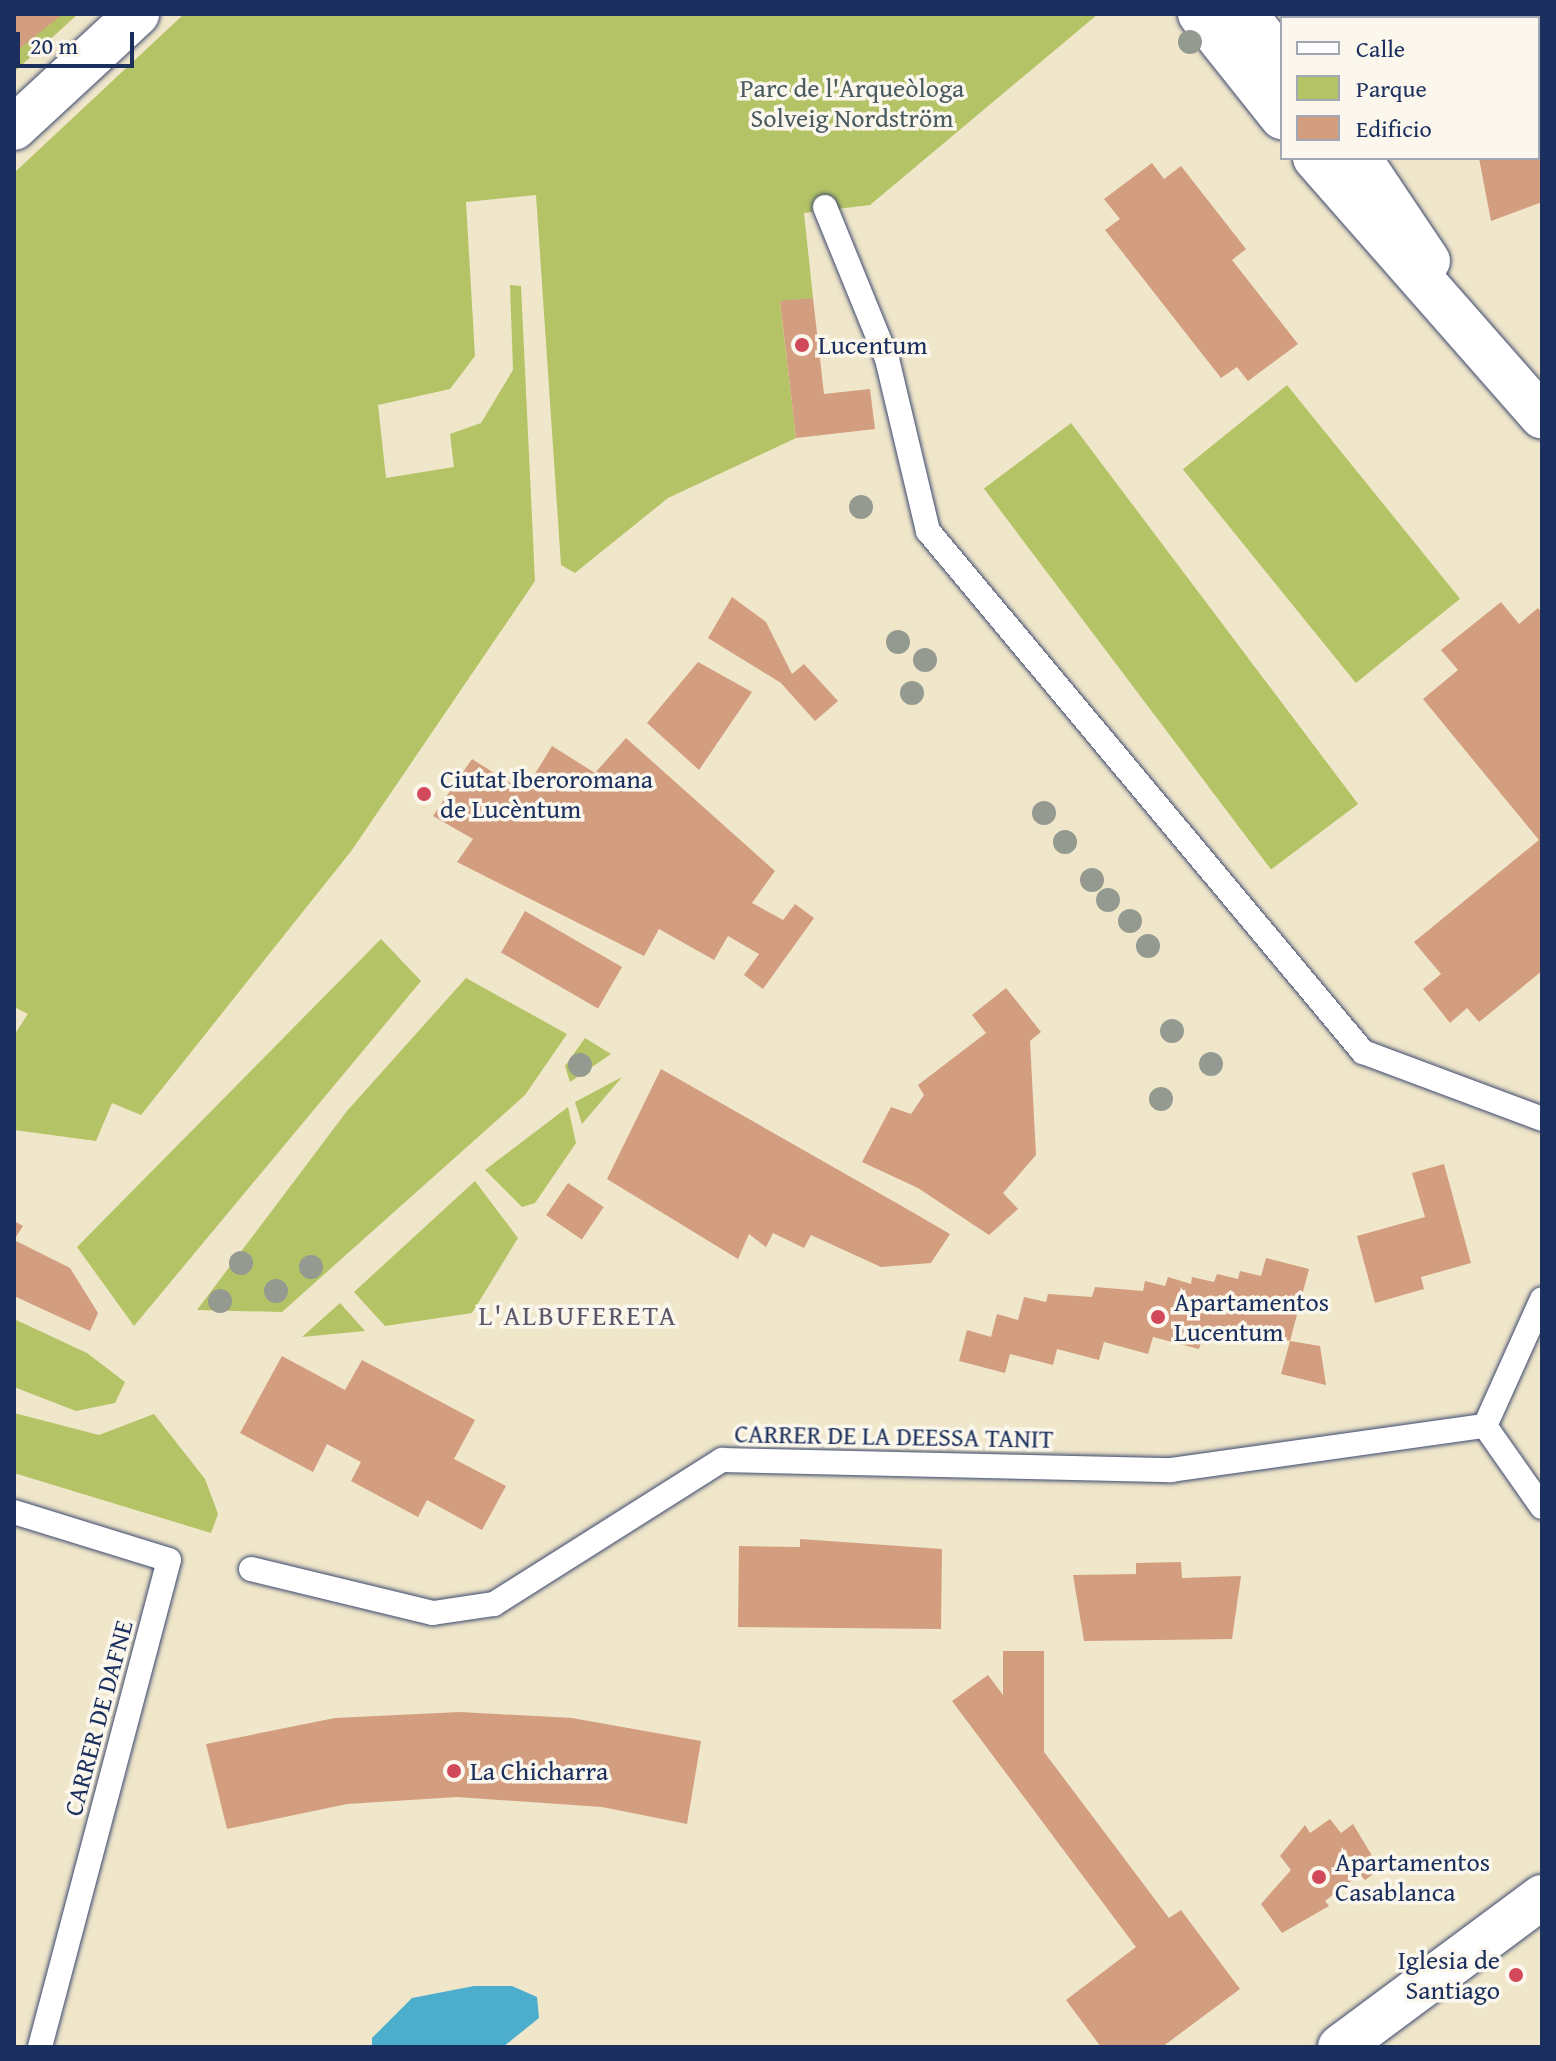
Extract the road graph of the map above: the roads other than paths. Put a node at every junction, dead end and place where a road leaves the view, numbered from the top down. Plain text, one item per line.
1 (137, 14) edge
2 (1200, 14) edge
3 (1245, 14) edge
4 (1280, 58) edge
5 (1280, 114) edge
6 (14, 128) edge
7 (1317, 160) edge
8 (1360, 160) edge
9 (825, 207) dead end
10 (1464, 322) junction
11 (1542, 416) edge
12 (1542, 1119) edge
13 (1542, 1299) edge
14 (1485, 1426) junction
15 (1542, 1507) edge
16 (14, 1512) edge
17 (251, 1569) dead end
18 (1542, 1897) edge
19 (40, 2047) edge
20 (1340, 2047) edge

1 - 6 street
2 - 5 street
3 - 4 street
7 - 10 street
8 - 10 street
9 - 12 lane
10 - 11 street
13 - 14 lane
14 - 15 lane
14 - 17 lane, CARRER DE LA DEESSA TANIT
16 - 19 lane, CARRER DE DAFNE
18 - 20 street

